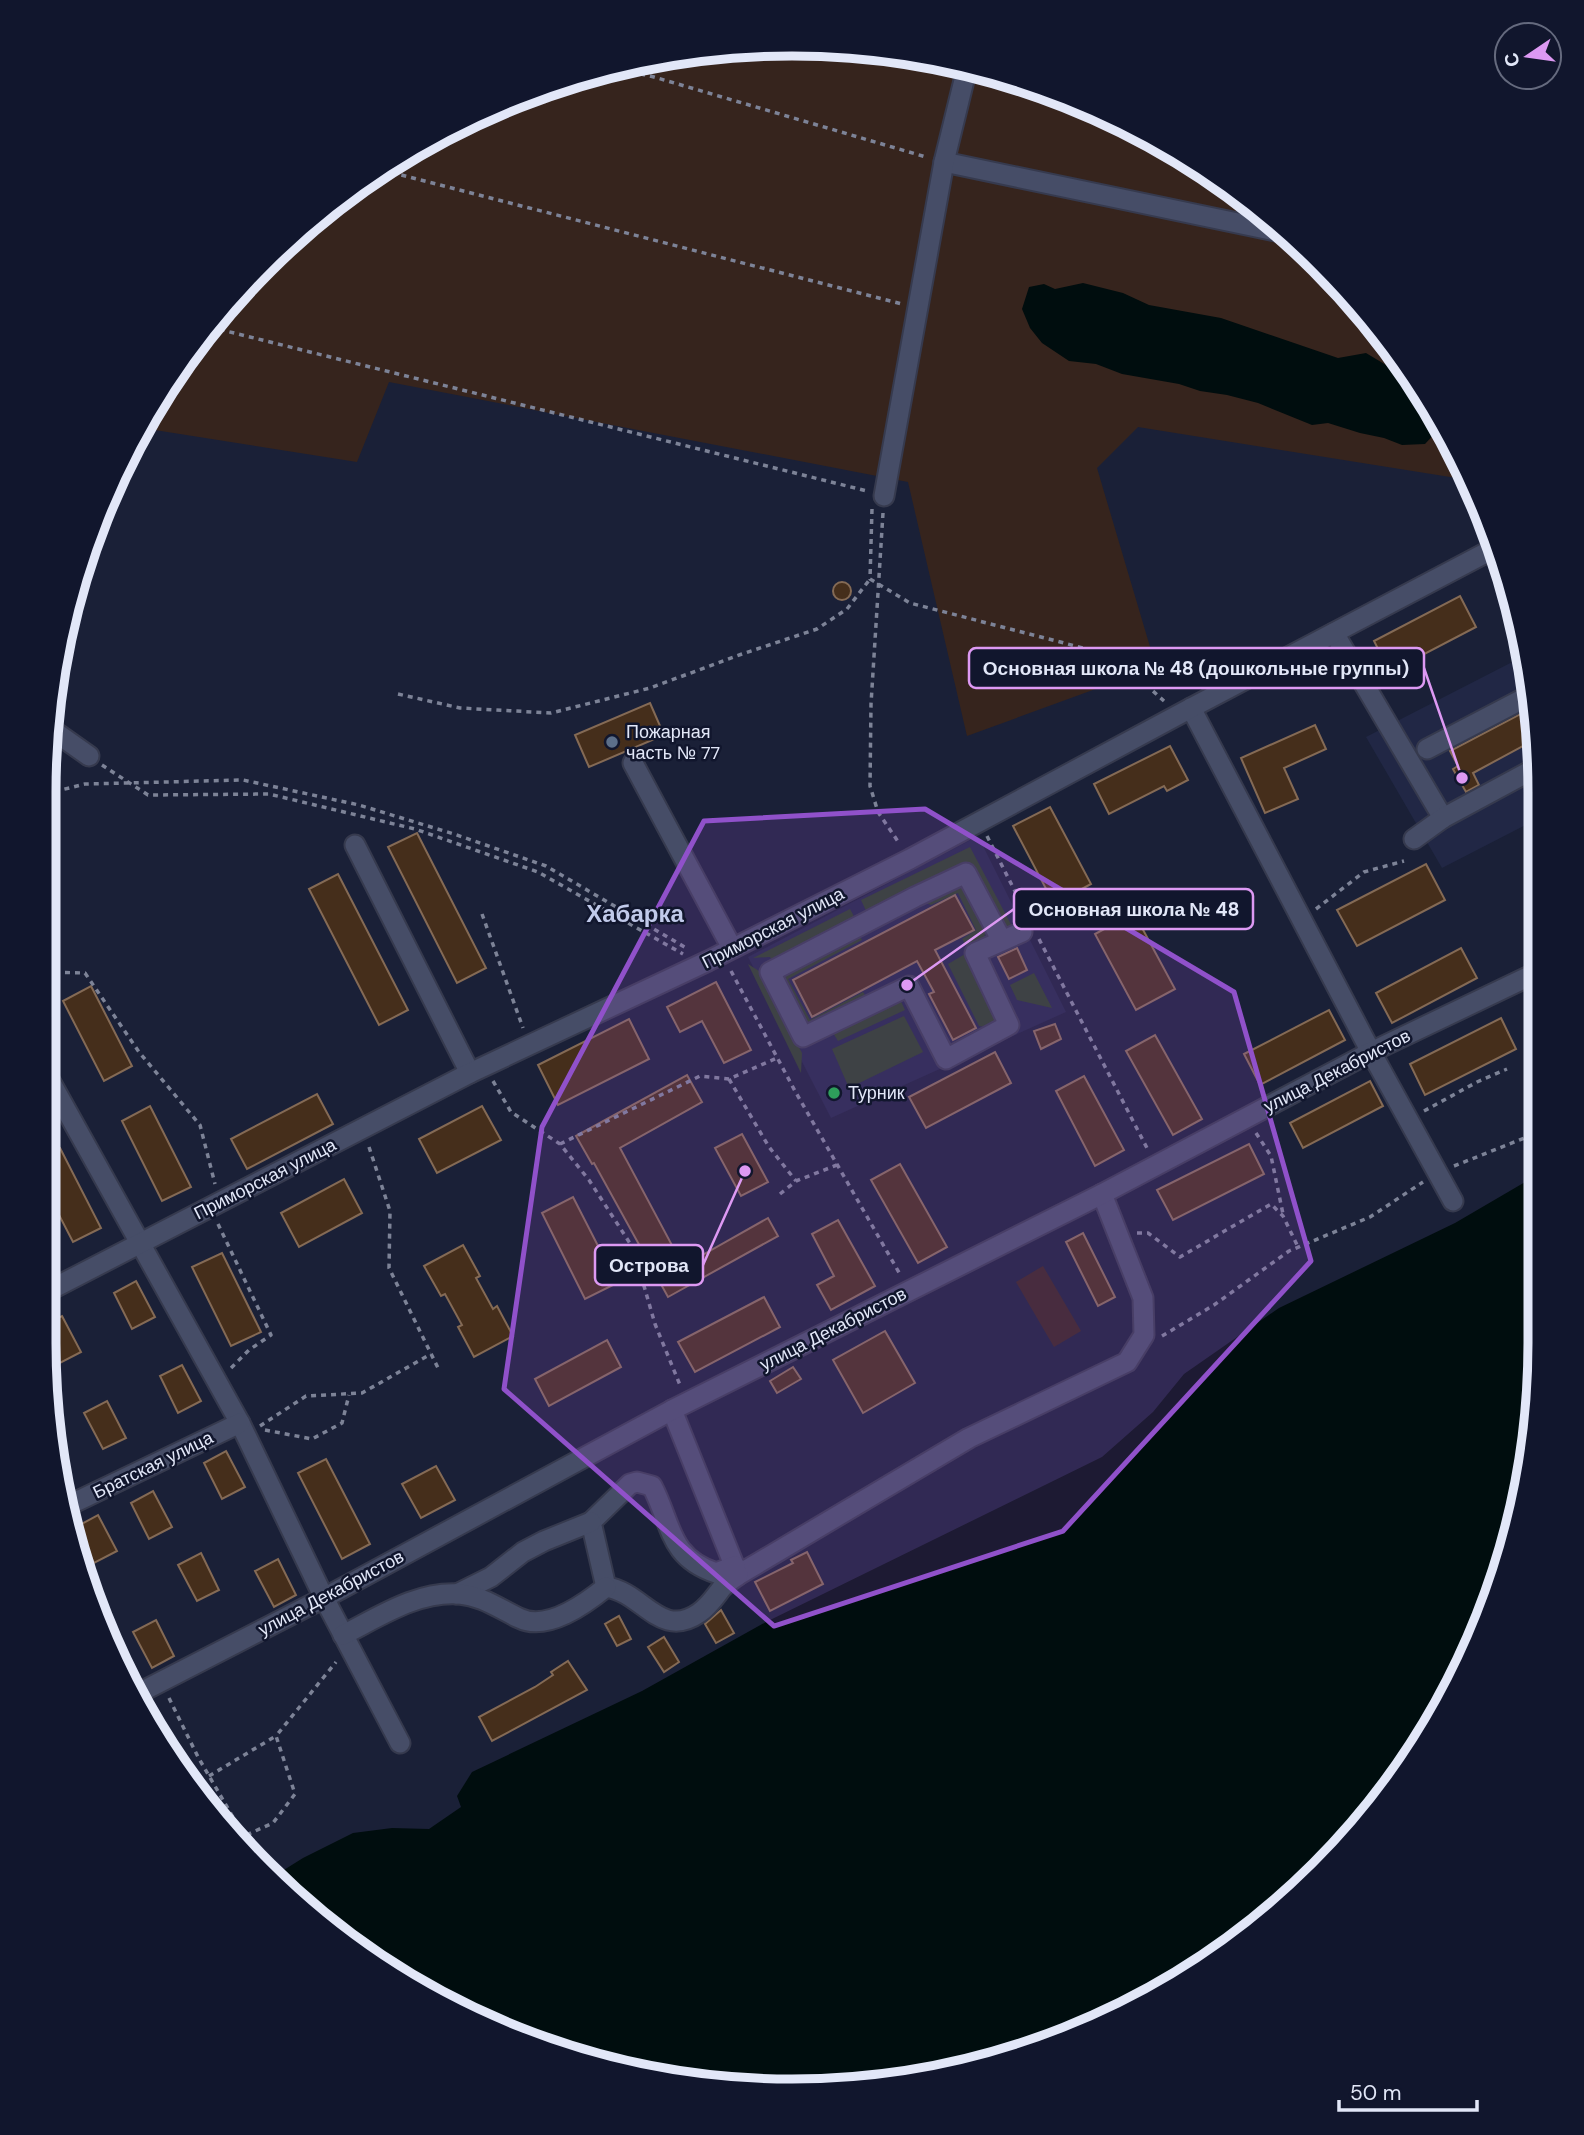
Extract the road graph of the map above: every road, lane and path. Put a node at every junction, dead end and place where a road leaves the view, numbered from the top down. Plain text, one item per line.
1 (640, 73) edge
2 (965, 77) edge
3 (944, 162) junction
4 (394, 173) edge
5 (1265, 229) edge
6 (918, 308) junction
7 (220, 330) edge
8 (881, 493) junction
9 (1488, 552) edge
10 (870, 579) junction
11 (1334, 633) junction
12 (398, 694) dead end
13 (1522, 699) edge
14 (1185, 711) junction
15 (59, 735) edge
16 (1427, 749) dead end
17 (89, 756) joint
18 (633, 763) dead end
19 (1527, 773) edge
20 (125, 781) junction
21 (56, 791) edge
22 (1443, 818) junction
23 (979, 822) junction
24 (1415, 839) dead end
25 (355, 845) dead end
26 (910, 859) junction
27 (1404, 861) dead end
28 (482, 914) dead end
29 (1301, 918) junction
30 (1028, 926) junction
31 (1002, 941) junction
32 (715, 957) junction
33 (56, 972) edge
34 (1528, 977) edge
35 (529, 1045) junction
36 (1371, 1052) junction
37 (777, 1058) junction
38 (477, 1069) junction
39 (1507, 1069) dead end
40 (729, 1079) junction
41 (56, 1092) edge
42 (1409, 1120) junction
43 (1236, 1123) junction
44 (363, 1128) junction
45 (1528, 1137) edge
46 (560, 1144) junction
47 (838, 1165) junction
48 (1156, 1166) junction
49 (1437, 1172) junction
50 (796, 1181) junction
51 (780, 1194) dead end
52 (1102, 1194) junction
53 (1453, 1201) dead end
54 (215, 1205) junction
55 (1283, 1216) junction
56 (1117, 1233) junction
57 (139, 1244) junction
58 (1298, 1247) junction
59 (56, 1287) edge
60 (910, 1291) junction
61 (1157, 1339) dead end
62 (431, 1354) junction
63 (438, 1368) dead end
64 (226, 1371) dead end
65 (350, 1394) junction
66 (680, 1407) junction
67 (240, 1423) junction
68 (74, 1503) edge
69 (590, 1522) junction
70 (737, 1571) junction
71 (606, 1587) junction
72 (457, 1594) junction
73 (324, 1598) junction
74 (347, 1642) junction
75 (160, 1682) junction
76 (144, 1690) edge
77 (276, 1736) junction
78 (400, 1743) dead end
79 (209, 1776) junction
80 (240, 1829) edge
81 (246, 1835) edge

1 - 3 path
2 - 3 street
3 - 5 street
3 - 6 street
4 - 6 path
6 - 8 street
7 - 8 path
8 - 10 path
8 - 26 path
9 - 11 street, Приморская улица
10 - 12 path
10 - 14 path
11 - 14 street, Приморская улица
11 - 22 street
13 - 16 street
14 - 23 street, Приморская улица
14 - 29 street
15 - 17 street
17 - 20 path
18 - 32 street
19 - 22 street
20 - 21 path
20 - 32 path
20 - 32 path
22 - 24 street
23 - 26 street, Приморская улица
23 - 30 path
25 - 38 street
26 - 32 street, Приморская улица
27 - 29 path
28 - 35 path
29 - 36 street
30 - 31 street
30 - 48 path
31 - 31 street
32 - 35 street, Приморская улица
32 - 37 path
33 - 54 path
34 - 36 street, улица Декабристов
35 - 38 street, Приморская улица
36 - 42 street
36 - 43 street, улица Декабристов
37 - 40 path
37 - 47 path
38 - 44 street, Приморская улица
38 - 46 path
39 - 42 path
40 - 46 path
40 - 50 path
41 - 57 street
42 - 49 street
43 - 48 street, улица Декабристов
43 - 55 path
44 - 54 street, Приморская улица
44 - 62 path
45 - 49 path
46 - 66 path
47 - 50 path
47 - 60 path
48 - 52 street, улица Декабристов
49 - 53 street
49 - 58 path
50 - 51 path
52 - 56 street
52 - 60 street, улица Декабристов
54 - 57 street, Приморская улица
54 - 64 path
55 - 56 path
55 - 58 path
56 - 70 street
57 - 59 street, Приморская улица
57 - 67 street
58 - 61 path
60 - 66 street, улица Декабристов
62 - 63 path
62 - 65 path
65 - 65 path
66 - 70 street
66 - 73 street, улица Декабристов
67 - 68 street, Братская улица
67 - 73 street
69 - 70 street
69 - 71 street
69 - 72 street
70 - 71 street
71 - 72 street
72 - 74 street
73 - 74 street
73 - 75 street, улица Декабристов
74 - 77 path
74 - 78 street
75 - 76 street, улица Декабристов
75 - 79 path
77 - 79 path
77 - 81 path
79 - 80 path

